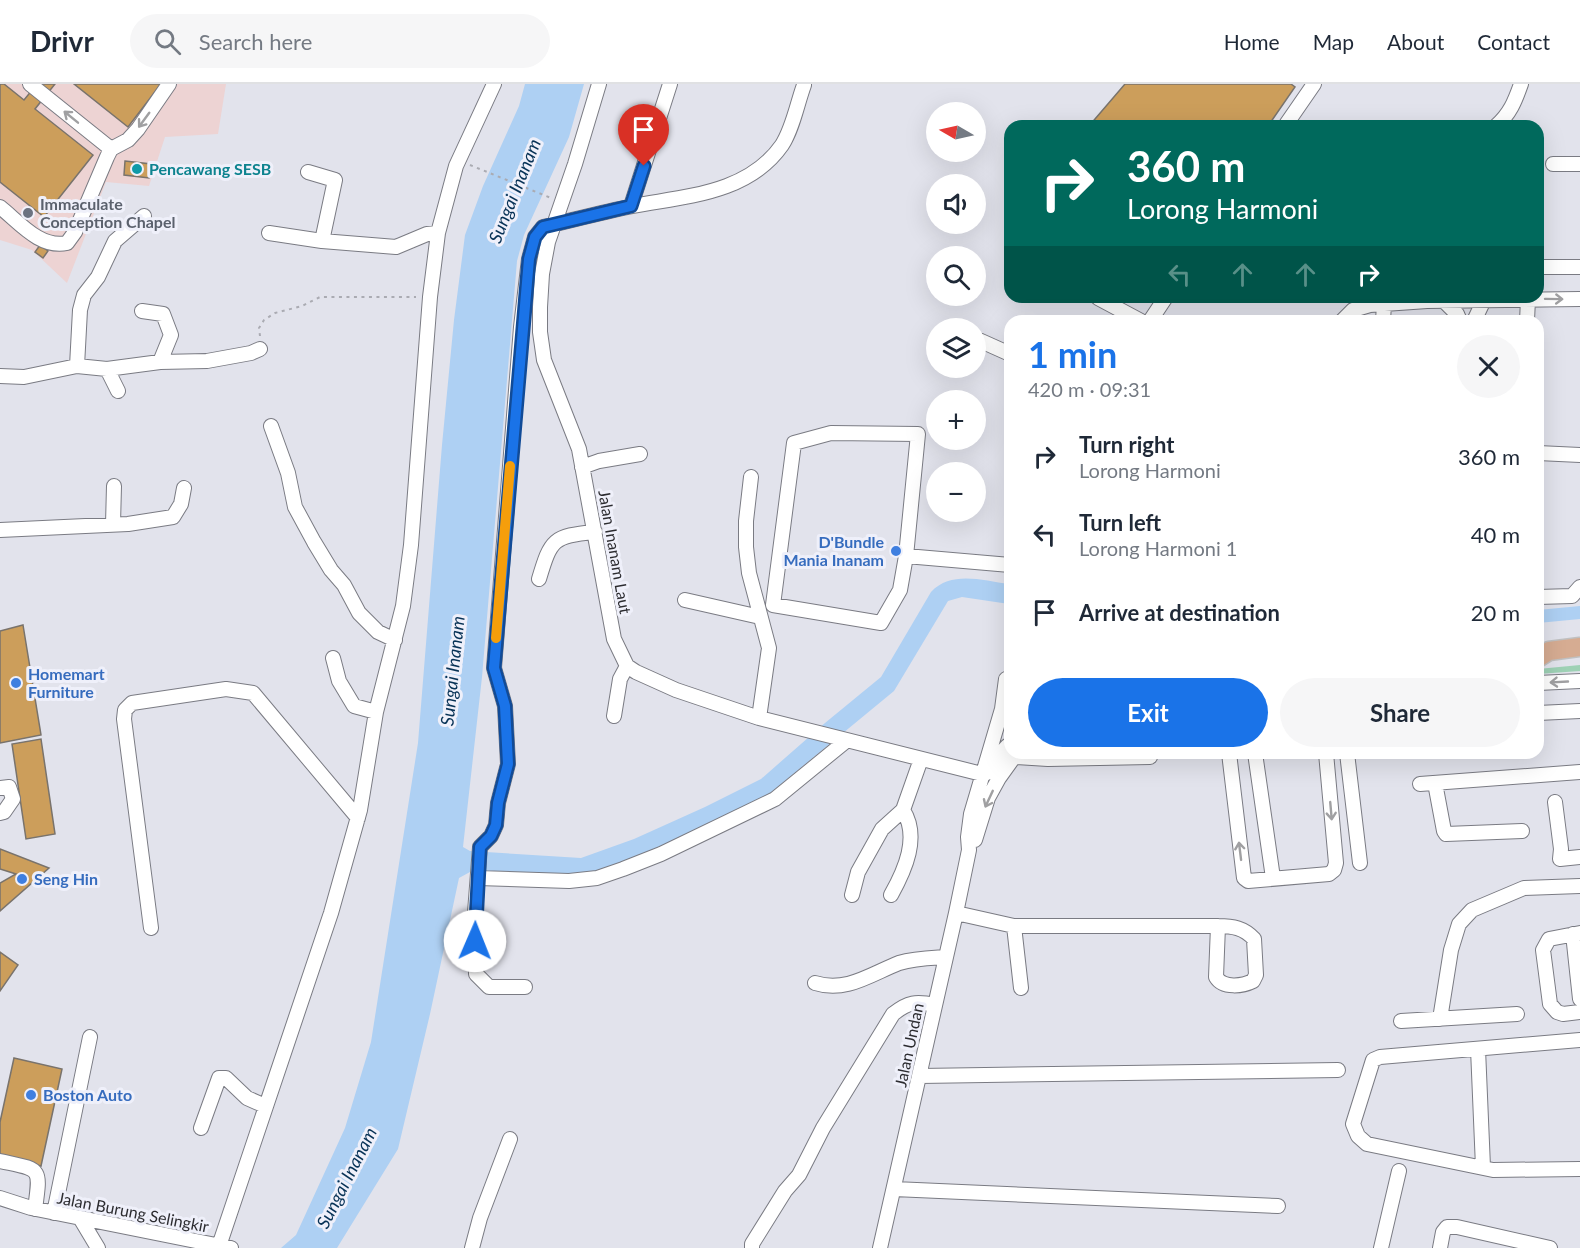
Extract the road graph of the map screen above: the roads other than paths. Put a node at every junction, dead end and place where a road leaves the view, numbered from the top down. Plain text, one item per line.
1 (30, 84) edge
2 (169, 84) edge
3 (495, 84) edge
4 (598, 84) edge
5 (670, 84) edge
6 (1314, 84) edge
7 (1521, 84) edge
8 (804, 85) edge
9 (1289, 120) edge
10 (1504, 120) edge
11 (109, 153) junction
12 (1553, 164) dead end
13 (1580, 164) edge
14 (308, 172) dead end
15 (631, 206) junction
16 (0, 207) edge
17 (144, 216) dead end
18 (556, 224) junction
19 (269, 233) dead end
20 (438, 233) junction
21 (322, 241) junction
22 (1544, 267) edge
23 (1580, 267) edge
24 (1544, 298) edge
25 (1580, 299) edge
26 (1107, 303) edge
27 (1398, 303) edge
28 (1445, 303) edge
29 (1384, 304) junction
30 (142, 310) dead end
31 (1130, 315) edge
32 (1348, 315) edge
33 (1383, 315) edge
34 (1457, 315) edge
35 (986, 343) edge
36 (256, 351) road end
37 (1004, 351) edge
38 (160, 362) junction
39 (77, 366) junction
40 (107, 369) junction
41 (0, 376) edge
42 (118, 391) dead end
43 (270, 426) dead end
44 (1544, 453) edge
45 (640, 454) dead end
46 (1580, 455) edge
47 (582, 467) junction
48 (751, 477) dead end
49 (114, 486) dead end
50 (184, 488) dead end
51 (112, 524) junction
52 (0, 530) edge
53 (595, 532) junction
54 (906, 556) junction
55 (1004, 564) edge
56 (539, 579) dead end
57 (1580, 587) edge
58 (1544, 597) edge
59 (685, 600) dead end
60 (760, 617) junction
61 (395, 640) junction
62 (1580, 647) edge
63 (1544, 654) edge
64 (1580, 655) edge
65 (333, 657) dead end
66 (1544, 658) edge
67 (627, 666) junction
68 (1580, 681) edge
69 (1544, 683) edge
70 (1004, 697) edge
71 (1580, 711) edge
72 (376, 712) junction
73 (1544, 713) edge
74 (614, 716) dead end
75 (759, 718) junction
76 (846, 741) junction
77 (1004, 749) edge
78 (921, 759) junction
79 (1010, 759) edge
80 (1230, 759) edge
81 (1256, 759) edge
82 (1327, 759) edge
83 (1348, 759) edge
84 (1580, 772) edge
85 (982, 774) junction
86 (1435, 783) junction
87 (1420, 784) dead end
88 (0, 788) edge
89 (1555, 802) dead end
90 (903, 810) junction
91 (0, 813) edge
92 (358, 818) junction
93 (1522, 831) dead end
94 (969, 850) junction
95 (1580, 857) edge
96 (1360, 863) dead end
97 (478, 878) junction
98 (1274, 878) junction
99 (1580, 886) edge
100 (852, 895) dead end
101 (891, 895) dead end
102 (956, 913) junction
103 (1014, 926) junction
104 (1218, 926) junction
105 (151, 928) dead end
106 (1577, 934) edge
107 (946, 957) junction
108 (815, 984) dead end
109 (525, 987) dead end
110 (1021, 988) dead end
111 (1580, 999) edge
112 (935, 1005) junction
113 (1580, 1012) edge
114 (1517, 1014) dead end
115 (1440, 1020) junction
116 (1401, 1021) dead end
117 (90, 1037) dead end
118 (1580, 1040) edge
119 (1478, 1048) junction
120 (1338, 1070) dead end
121 (920, 1076) junction
122 (265, 1106) junction
123 (201, 1128) dead end
124 (510, 1139) dead end
125 (0, 1161) edge
126 (1483, 1167) junction
127 (1580, 1169) edge
128 (1399, 1171) dead end
129 (894, 1189) junction
130 (0, 1198) edge
131 (0, 1206) edge
132 (1278, 1206) dead end
133 (32, 1208) junction
134 (54, 1213) junction
135 (80, 1218) junction
136 (225, 1247) edge
137 (98, 1248) edge
138 (472, 1248) edge
139 (752, 1248) edge
140 (880, 1248) edge
141 (1381, 1248) edge
142 (1440, 1248) edge
143 (1550, 1248) edge

11 -> 1 street
2 -> 11 street
3 - 20 street
4 - 18 street, Jalan Inanam Laut
5 - 15 street
6 - 9 street
7 - 10 street
8 - 15 street
11 - 16 street
12 - 13 street
14 - 21 street
15 - 18 street
17 - 39 street
18 - 47 street, Jalan Inanam Laut
18 - 97 street
19 - 21 street
20 - 21 street
20 - 61 street
22 - 23 street
24 -> 25 street
26 - 31 street
27 - 29 street
28 - 34 street
29 - 32 street
29 - 33 street
30 - 38 street
35 - 37 street
36 - 38 street
38 - 40 street
39 - 40 street
39 - 41 street
40 - 42 street
43 - 61 street
44 - 46 street
45 - 47 street
47 - 53 street, Jalan Inanam Laut
48 - 60 street
49 - 51 street
50 - 51 street
51 - 52 street
53 - 56 street
53 - 67 street, Jalan Inanam Laut
54 - 54 street
54 - 55 street
57 - 58 street
59 - 60 street
60 - 75 street
61 - 72 street
62 - 63 main road
64 - 66 street
65 - 72 street
67 - 74 street
67 - 75 street
68 -> 69 street
70 - 85 street, Jalan Undan
71 - 73 street
72 - 92 street
75 - 76 street
76 - 78 street
76 - 97 street
77 - 85 street
78 - 85 street
78 - 90 street
79 -> 94 street, Jalan Undan
98 -> 80 street
81 - 98 street
82 -> 98 street
83 - 96 street
84 - 86 street
85 - 94 street, Jalan Undan
86 - 87 street
86 - 93 street
88 - 91 street
89 - 95 street
90 - 100 street
90 - 101 street
92 - 105 street
92 - 122 street
94 - 102 street, Jalan Undan
97 - 109 street
99 - 115 street
102 - 103 street
102 - 107 street, Jalan Undan
103 - 104 street
103 - 110 street
104 - 104 street
106 - 111 street
106 - 113 street
107 - 108 street
107 - 112 street, Jalan Undan
112 - 121 street, Jalan Undan
112 - 139 street
114 - 115 street
115 - 116 street
117 - 134 street
118 - 119 street
119 - 126 street
119 - 126 street
120 - 121 street
121 - 129 street, Jalan Undan
122 - 123 street
122 - 136 street
124 - 138 street
125 - 133 street
126 - 127 street
128 - 141 street
129 - 132 street
129 - 140 street, Jalan Undan
130 - 133 street
131 - 133 street
133 - 134 street, Jalan Burung Selingkir
134 - 135 street, Jalan Burung Selingkir
135 - 136 street, Jalan Burung Selingkir
135 - 137 street
142 - 143 street

